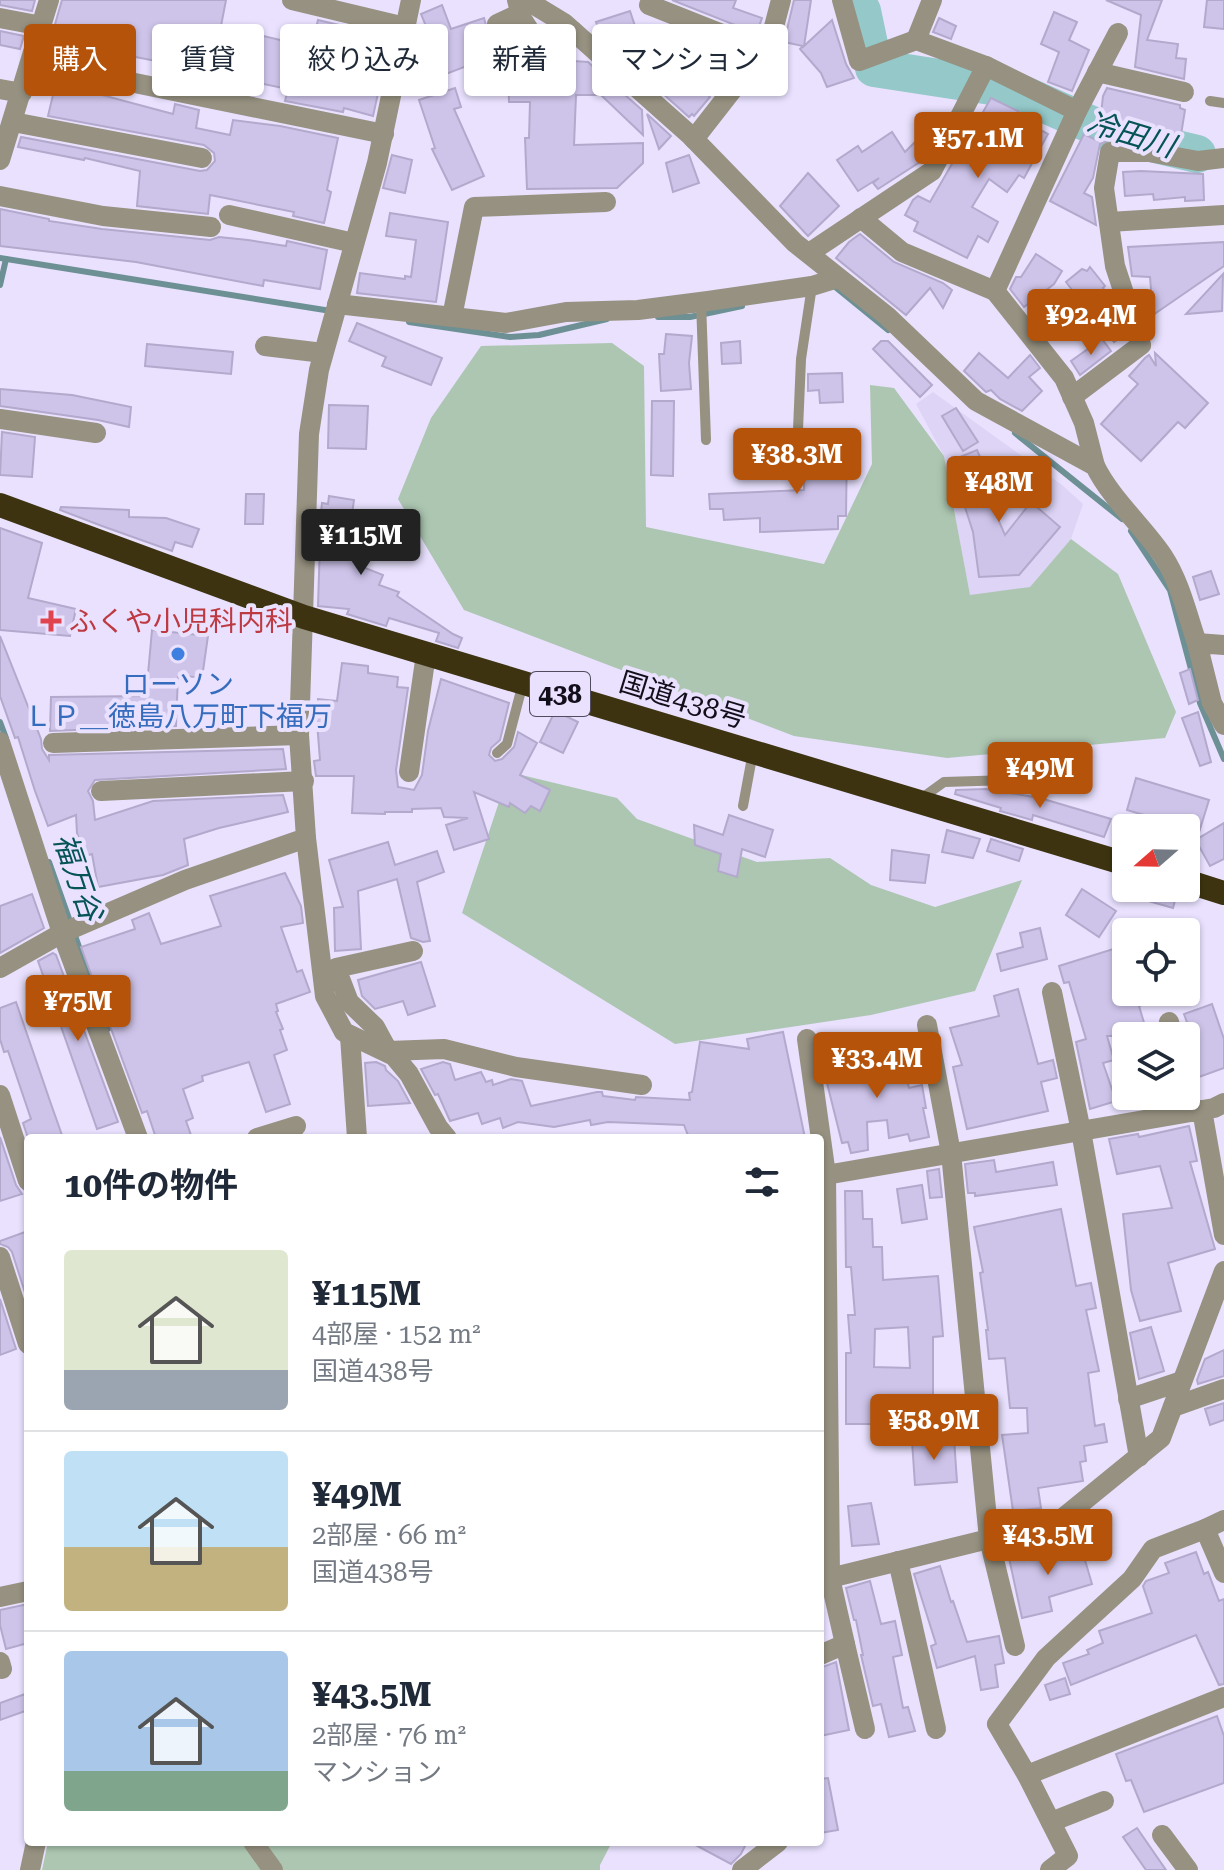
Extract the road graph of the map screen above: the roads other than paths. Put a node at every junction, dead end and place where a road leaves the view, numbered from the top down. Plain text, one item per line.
1 (49, 0) edge
2 (292, 0) edge
3 (411, 0) edge
4 (652, 0) edge
5 (781, 0) edge
6 (842, 0) edge
7 (932, 0) edge
8 (521, 4) edge
9 (0, 18) edge
10 (32, 24) edge
11 (43, 24) edge
12 (392, 24) edge
13 (406, 24) edge
14 (497, 24) dead end
15 (531, 24) edge
16 (560, 24) edge
17 (697, 24) edge
18 (775, 24) edge
19 (1118, 33) dead end
20 (576, 34) edge
21 (916, 40) junction
22 (986, 66) junction
23 (1097, 72) junction
24 (136, 83) edge
25 (24, 87) edge
26 (0, 89) edge
27 (1184, 92) dead end
28 (22, 93) junction
29 (391, 96) edge
30 (728, 96) edge
31 (1210, 101) dead end
32 (1224, 103) edge
33 (1077, 111) junction
34 (13, 122) junction
35 (384, 134) junction
36 (694, 139) junction
37 (202, 158) dead end
38 (1224, 158) edge
39 (0, 160) edge
40 (0, 196) edge
41 (606, 202) dead end
42 (229, 215) dead end
43 (1224, 215) edge
44 (861, 218) junction
45 (1109, 222) junction
46 (211, 227) dead end
47 (354, 243) junction
48 (809, 253) junction
49 (838, 278) junction
50 (812, 286) junction
51 (995, 291) junction
52 (701, 301) junction
53 (337, 304) junction
54 (452, 317) junction
55 (265, 346) dead end
56 (323, 353) junction
57 (1072, 397) junction
58 (0, 419) edge
59 (96, 433) dead end
60 (706, 440) dead end
61 (1095, 466) junction
62 (796, 477) dead end
63 (0, 505) edge
64 (304, 617) junction
65 (1197, 643) junction
66 (1224, 645) edge
67 (426, 654) junction
68 (523, 683) junction
69 (1224, 725) edge
70 (299, 735) junction
71 (0, 742) edge
72 (53, 743) dead end
73 (753, 752) junction
74 (497, 753) dead end
75 (409, 772) dead end
76 (1043, 779) dead end
77 (304, 781) junction
78 (101, 791) dead end
79 (917, 802) junction
80 (743, 806) dead end
81 (306, 838) junction
82 (1112, 860) edge
83 (1200, 884) edge
84 (1223, 889) edge
85 (62, 933) junction
86 (413, 951) dead end
87 (0, 968) edge
88 (1052, 992) dead end
89 (927, 1025) dead end
90 (350, 1036) junction
91 (807, 1039) dead end
92 (388, 1051) junction
93 (642, 1085) dead end
94 (0, 1095) edge
95 (1224, 1103) edge
96 (1197, 1111) junction
97 (296, 1126) dead end
98 (1081, 1131) junction
99 (137, 1134) edge
100 (270, 1134) edge
101 (357, 1134) edge
102 (439, 1134) edge
103 (818, 1134) edge
104 (951, 1153) junction
105 (24, 1169) edge
106 (824, 1176) edge
107 (1224, 1235) edge
108 (0, 1257) edge
109 (824, 1275) edge
110 (1223, 1276) edge
111 (24, 1332) edge
112 (1182, 1381) junction
113 (1224, 1389) edge
114 (1128, 1399) junction
115 (1173, 1407) junction
116 (1139, 1457) junction
117 (1214, 1525) edge
118 (989, 1539) junction
119 (898, 1561) junction
120 (827, 1572) edge
121 (1224, 1573) edge
122 (24, 1592) edge
123 (0, 1597) edge
124 (845, 1644) junction
125 (1015, 1646) dead end
126 (824, 1653) edge
127 (1224, 1697) edge
128 (865, 1729) dead end
129 (936, 1729) dead end
130 (1027, 1775) junction
131 (1104, 1801) dead end
132 (1051, 1822) junction
133 (1162, 1835) dead end
134 (35, 1846) edge
135 (256, 1846) edge
136 (773, 1846) edge
137 (30, 1870) edge
138 (273, 1870) edge
139 (742, 1870) edge
140 (1050, 1870) edge
141 (1188, 1870) edge

1 - 11 street
2 - 12 street
3 - 13 street
4 - 17 street
5 - 18 street
6 - 21 street
7 - 21 street
8 - 14 street
8 - 15 street
8 - 16 street
9 - 10 street
19 - 23 street
20 - 36 street
21 - 22 street
22 - 33 street
22 - 44 street
23 - 27 street
23 - 33 street
24 - 35 street
25 - 28 street
26 - 28 street
28 - 34 street
29 - 35 street
30 - 36 street
31 - 32 lane
33 - 51 street
34 - 37 street
34 - 39 street
35 - 47 street
36 - 48 street
38 - 45 street
40 - 46 street
41 - 54 street
42 - 47 street
43 - 45 street
44 - 48 street
44 - 51 street
45 - 57 street
47 - 53 street
48 - 49 street
49 - 50 street
49 - 61 street
50 - 52 street
50 - 62 lane
51 - 57 street
52 - 54 street
52 - 60 lane
53 - 54 street
53 - 56 street
55 - 56 street
56 - 64 street
57 - 61 street
58 - 59 street
61 - 65 street
63 - 64 highway, 国道438号 / 438
64 - 67 highway, 国道438号 / 438
64 - 70 street
65 - 66 street
65 - 69 street
67 - 68 highway, 国道438号 / 438
67 - 75 street
68 - 73 highway, 国道438号 / 438
68 - 74 lane
70 - 72 street
70 - 77 street
71 - 85 street
73 - 79 highway, 国道438号 / 438
73 - 80 lane
76 - 79 lane
77 - 78 street
77 - 81 street
79 - 82 highway, 国道438号 / 438
81 - 85 street
81 - 90 street
83 - 84 highway
85 - 87 street
85 - 99 street
86 - 92 street
88 - 98 street
89 - 104 street
90 - 92 street
90 - 101 street
91 - 103 street
92 - 93 street
92 - 102 street
94 - 105 street
95 - 96 street
96 - 98 street
96 - 107 street
97 - 100 street
98 - 104 street
98 - 114 street
104 - 106 street
104 - 118 street
108 - 111 street
109 - 120 street
110 - 112 street
112 - 114 street
112 - 115 street
113 - 115 street
114 - 116 street
115 - 116 street
116 - 118 street
117 - 121 street
117 - 130 street
118 - 119 street
118 - 125 street
119 - 120 street
119 - 129 street
120 - 124 street
122 - 123 street
124 - 126 street
124 - 128 street
127 - 130 street
130 - 132 street
131 - 132 street
132 - 140 street
133 - 141 street
134 - 137 street
135 - 138 street
136 - 139 street

